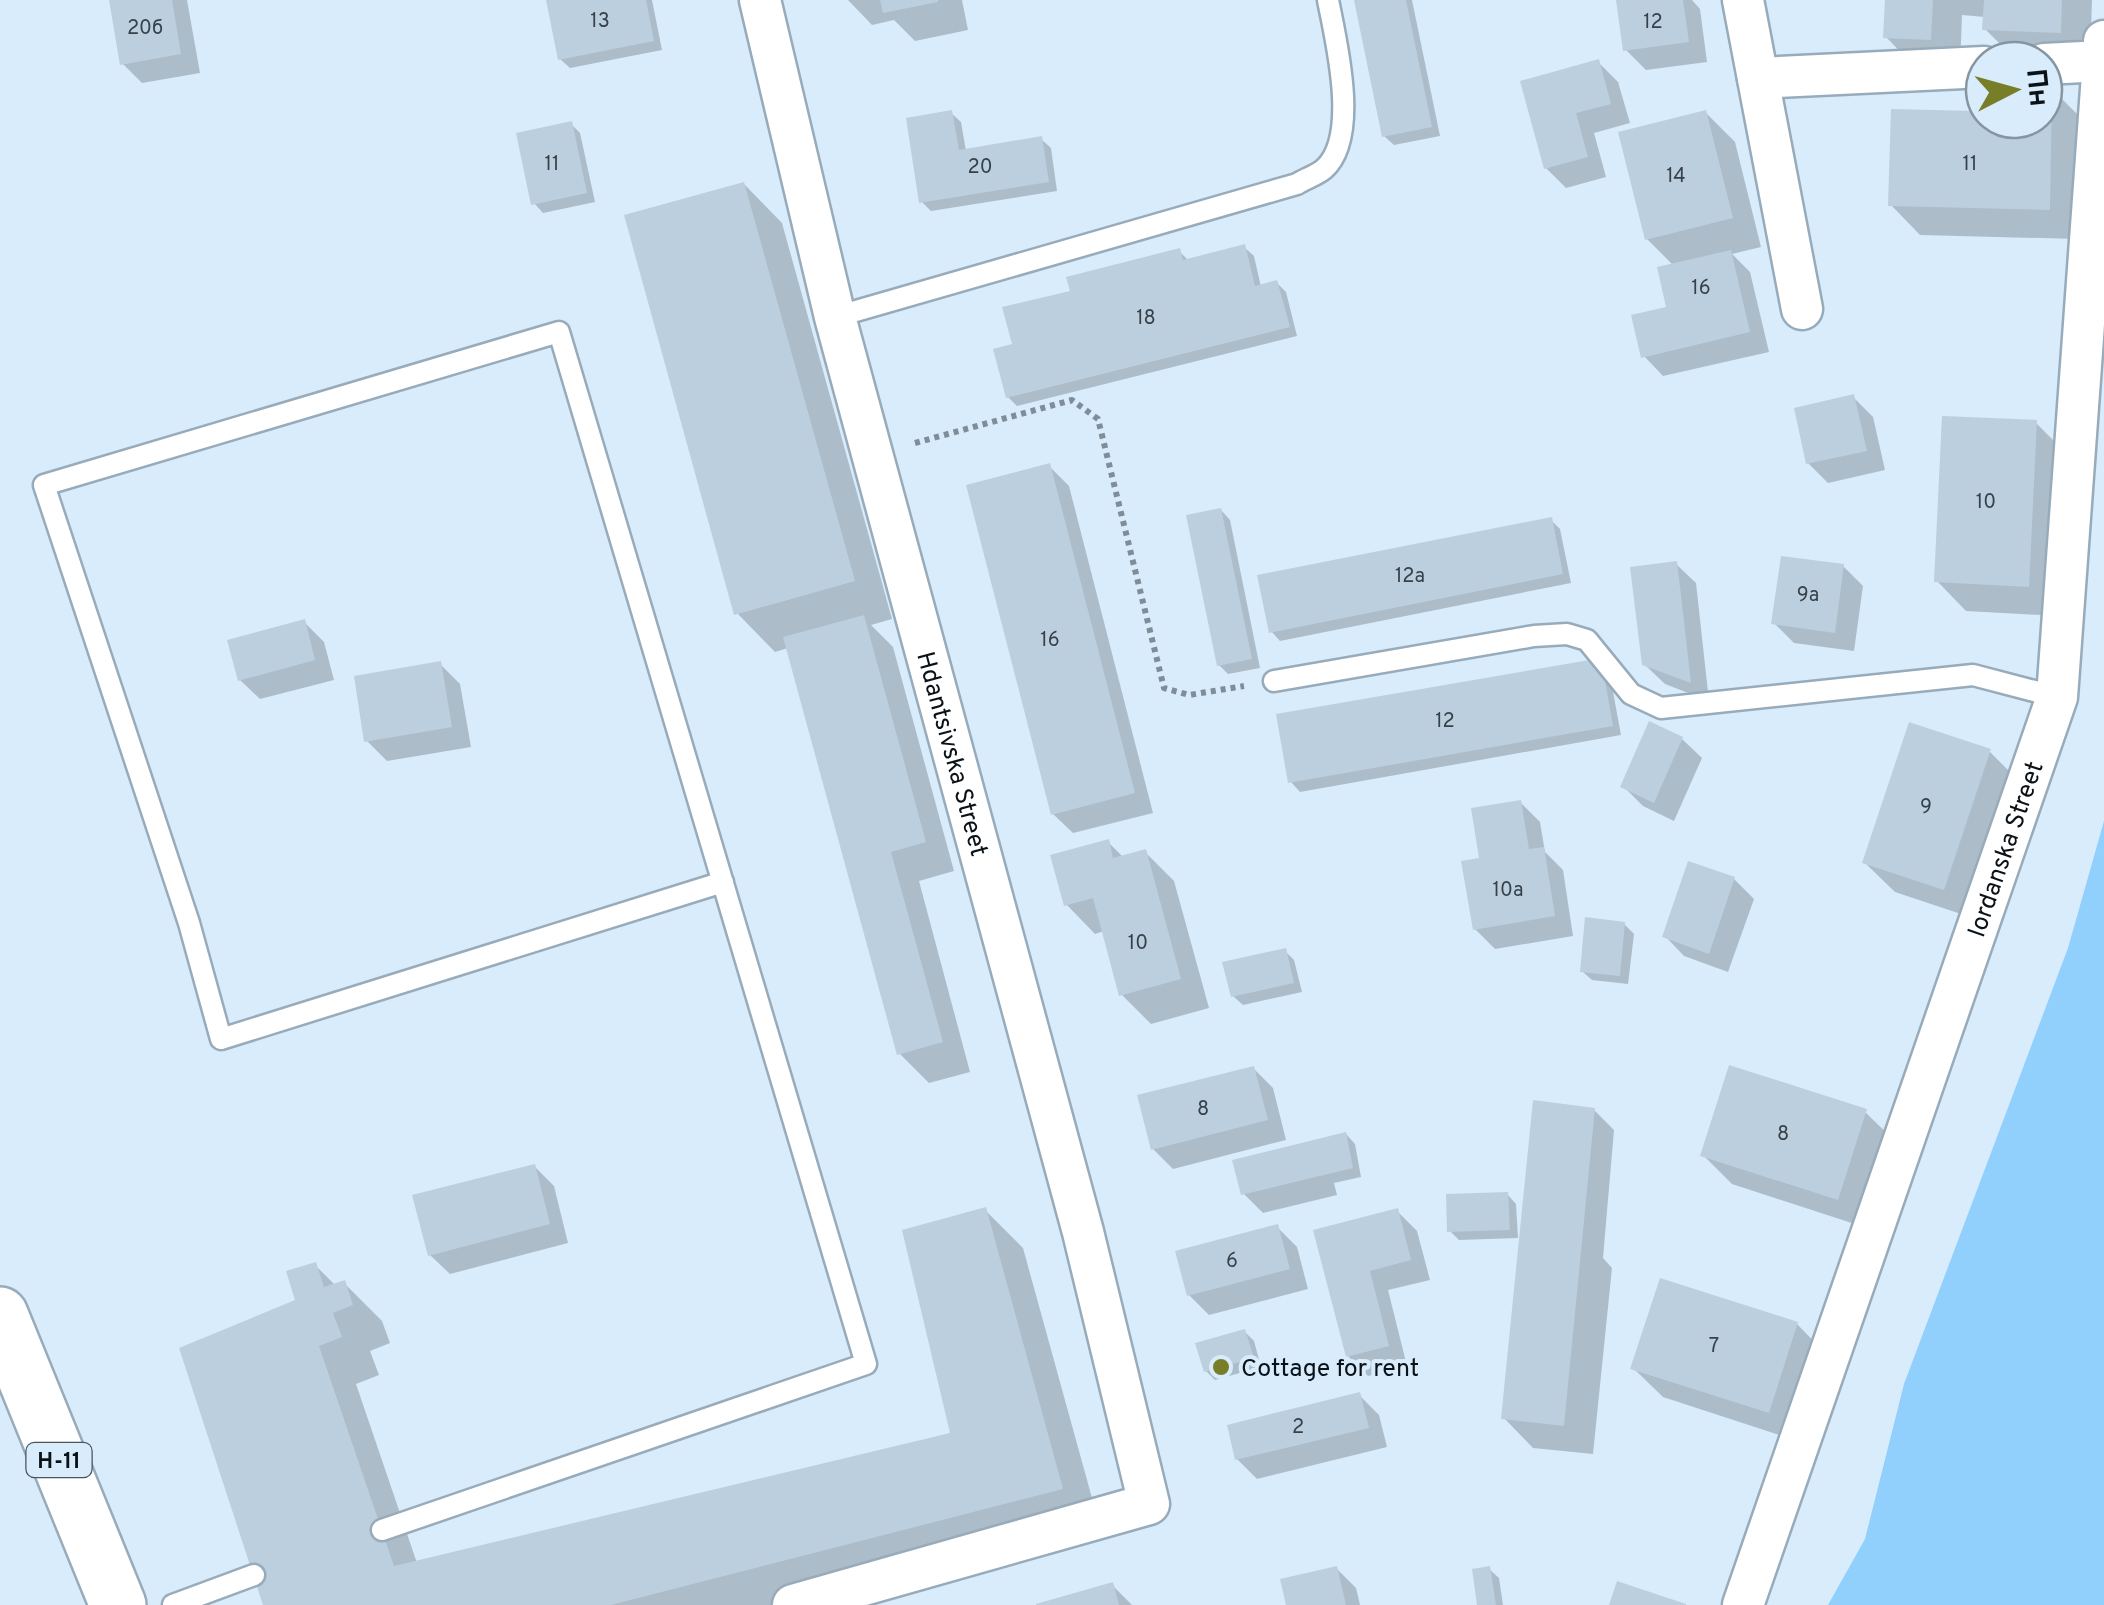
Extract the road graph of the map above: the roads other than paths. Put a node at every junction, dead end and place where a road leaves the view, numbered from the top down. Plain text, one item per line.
1 (760, 0) edge
2 (1328, 0) edge
3 (1743, 0) edge
4 (2104, 41) edge
5 (2103, 61) edge
6 (2064, 63) edge
7 (1964, 68) edge
8 (1758, 78) junction
9 (1802, 309) dead end
10 (836, 317) junction
11 (1274, 680) road end
12 (2057, 697) junction
13 (723, 882) junction
14 (0, 1315) edge
15 (382, 1530) dead end
16 (254, 1575) dead end
17 (118, 1605) edge
18 (173, 1605) edge
19 (793, 1605) edge
20 (1743, 1605) edge

1 - 10 street, Hdantsivska Street
2 - 10 lane
3 - 8 street
4 - 5 street, Iordanska Street
5 - 6 street
5 - 12 street, Iordanska Street
7 - 8 street
8 - 9 street
10 - 19 street, Hdantsivska Street
11 - 12 lane
12 - 20 street, Iordanska Street
13 - 13 lane
13 - 15 lane
14 - 17 main road, Н-11
16 - 18 lane

